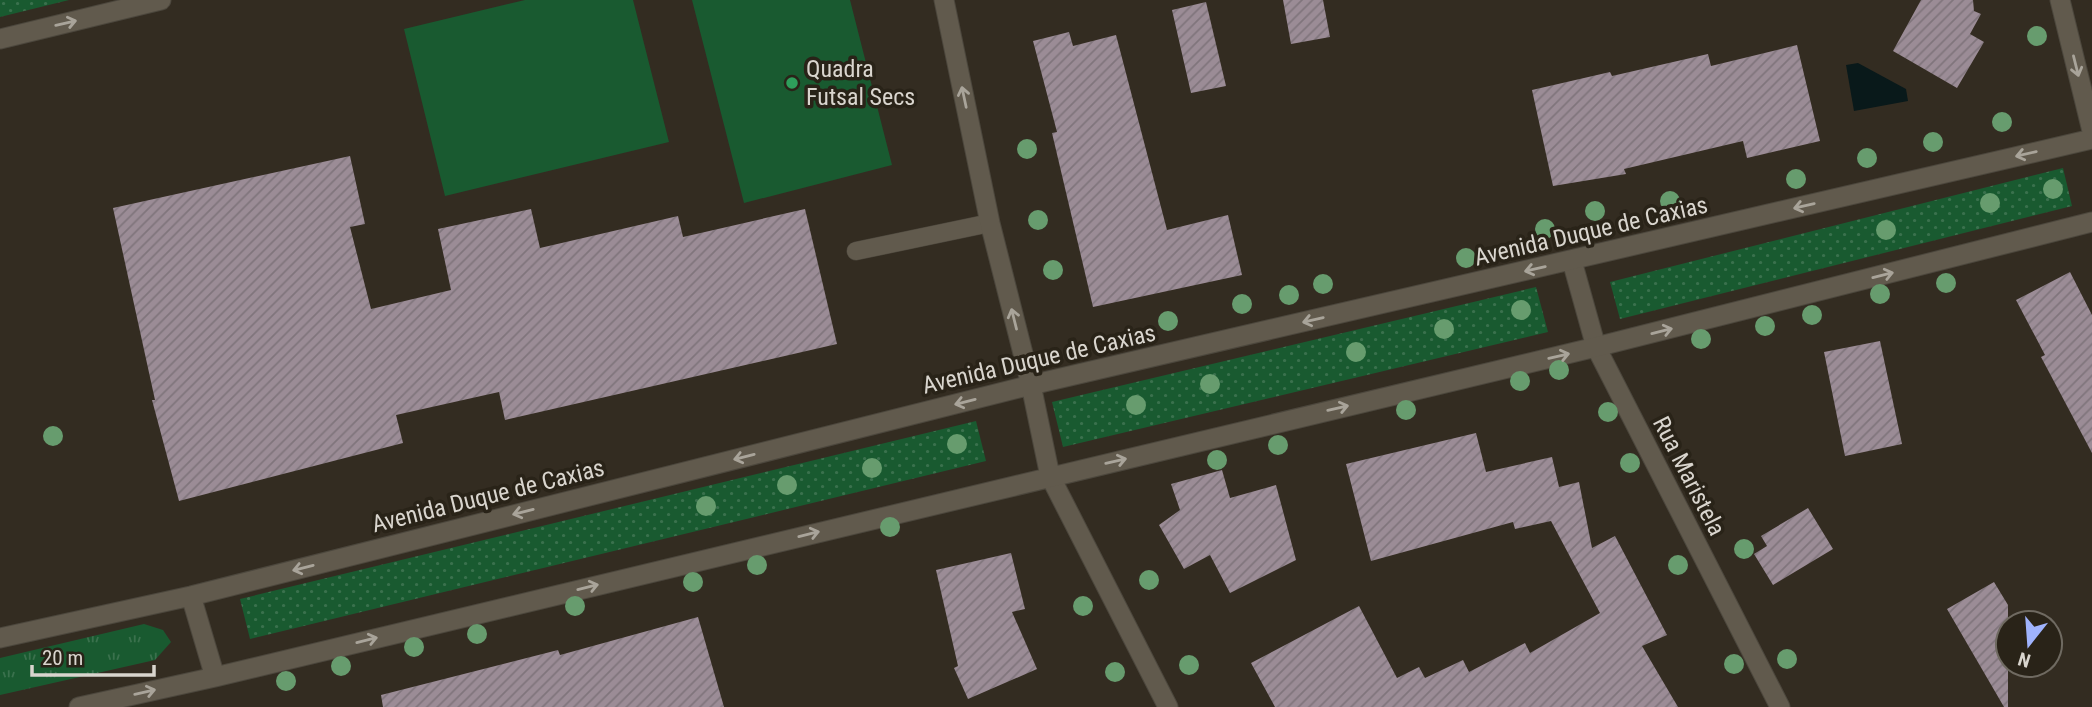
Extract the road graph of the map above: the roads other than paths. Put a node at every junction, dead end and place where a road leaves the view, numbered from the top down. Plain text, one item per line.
1 (161, 0) edge
2 (944, 0) edge
3 (2060, 0) edge
4 (0, 38) edge
5 (2092, 131) edge
6 (2092, 139) edge
7 (2092, 222) edge
8 (990, 223) junction
9 (856, 251) dead end
10 (1572, 261) junction
11 (1596, 347) junction
12 (1031, 385) junction
13 (1050, 476) junction
14 (191, 596) junction
15 (0, 638) edge
16 (215, 677) junction
17 (79, 707) edge
18 (1168, 707) edge
19 (1780, 707) edge

4 -> 1 street
8 -> 2 street
3 -> 5 street
6 -> 10 street, Avenida Duque de Caxias
11 -> 7 street
8 - 9 lane
12 -> 8 street
10 - 11 street, Rua Maristela
10 -> 12 street, Avenida Duque de Caxias
13 -> 11 street
11 - 19 street, Rua Maristela
12 - 13 street
12 -> 14 street, Avenida Duque de Caxias
16 -> 13 street
13 - 18 street
14 - 15 street, Avenida Duque de Caxias
14 - 16 street
17 -> 16 street

